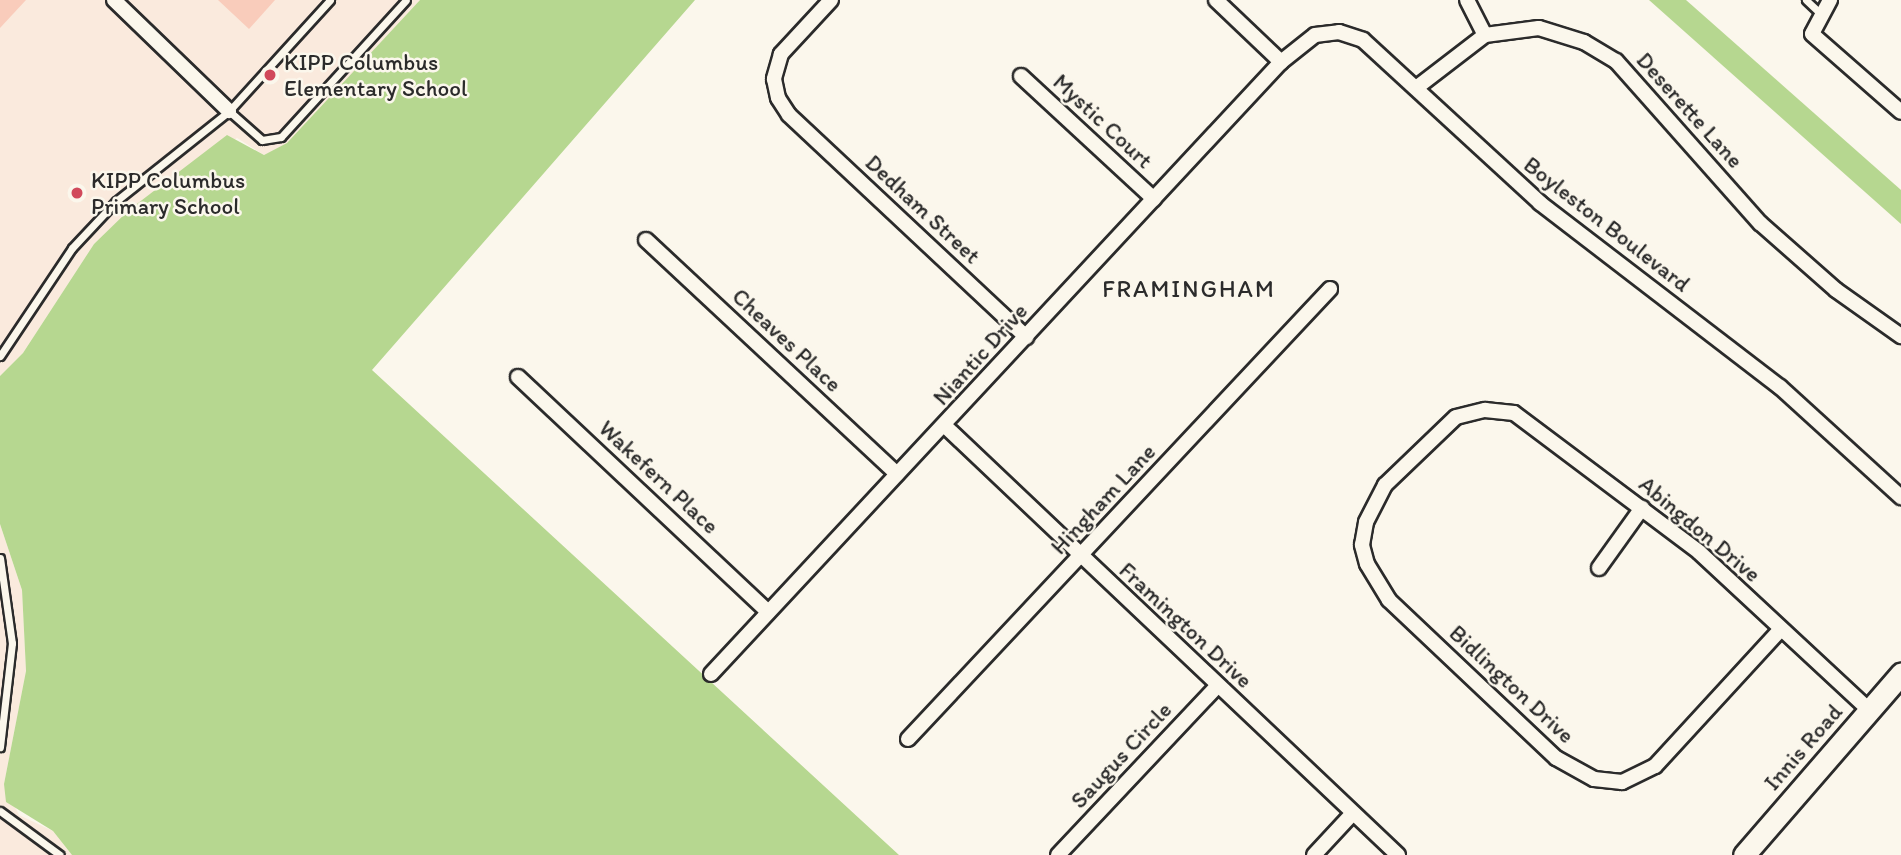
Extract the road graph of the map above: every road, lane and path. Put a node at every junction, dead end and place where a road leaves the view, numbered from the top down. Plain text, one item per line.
1 (114, 0) edge
2 (330, 0) edge
3 (406, 0) edge
4 (831, 0) edge
5 (1216, 0) edge
6 (1467, 0) edge
7 (1806, 0) edge
8 (1830, 0) edge
9 (1821, 14) junction
10 (1485, 35) junction
11 (1281, 62) junction
12 (1021, 76) dead end
13 (1416, 88) junction
14 (229, 111) junction
15 (1901, 112) edge
16 (1154, 199) junction
17 (646, 240) dead end
18 (1330, 289) dead end
19 (1901, 336) edge
20 (1026, 337) junction
21 (0, 356) edge
22 (518, 377) dead end
23 (945, 426) junction
24 (897, 474) junction
25 (1901, 497) edge
26 (1642, 508) junction
27 (1362, 544) joint
28 (1081, 557) junction
29 (0, 558) edge
30 (1599, 568) dead end
31 (3, 579) edge
32 (768, 612) junction
33 (1781, 629) junction
34 (711, 674) dead end
35 (1901, 674) edge
36 (1217, 686) junction
37 (1869, 710) junction
38 (908, 739) dead end
39 (0, 747) edge
40 (0, 811) edge
41 (1353, 813) junction
42 (60, 855) edge
43 (1059, 855) edge
44 (1314, 855) edge
45 (1398, 855) edge
46 (1744, 855) edge

1 - 14 street
2 - 14 lane
3 - 14 lane
4 - 20 street, Dedham Street
5 - 11 street
6 - 10 street
7 - 9 lane
8 - 9 street
9 - 15 street
10 - 13 street
10 - 19 street, Deserette Lane
11 - 13 street, Boyleston Boulevard
11 - 16 street, Niantic Drive
12 - 16 street, Mystic Court
13 - 25 street, Boyleston Boulevard
14 - 21 lane
16 - 20 street, Niantic Drive
17 - 24 street, Cheaves Place
18 - 28 street, Hingham Lane
20 - 23 street, Niantic Drive
22 - 32 street, Wakefern Place
23 - 24 street, Niantic Drive
23 - 28 street, Framington Drive
24 - 32 street, Niantic Drive
26 - 27 street, Abingdon Drive
26 - 30 street
26 - 33 street, Abingdon Drive
27 - 33 street, Bidlington Drive
28 - 36 street, Framington Drive
28 - 38 street, Hingham Lane
29 - 31 lane
31 - 39 lane
32 - 34 street, Niantic Drive
33 - 37 street, Abingdon Drive
35 - 37 main road, Innis Road
36 - 41 street, Framington Drive
36 - 43 street, Saugus Circle
37 - 46 main road, Innis Road
40 - 42 lane
41 - 44 street
41 - 45 street, Framington Drive

